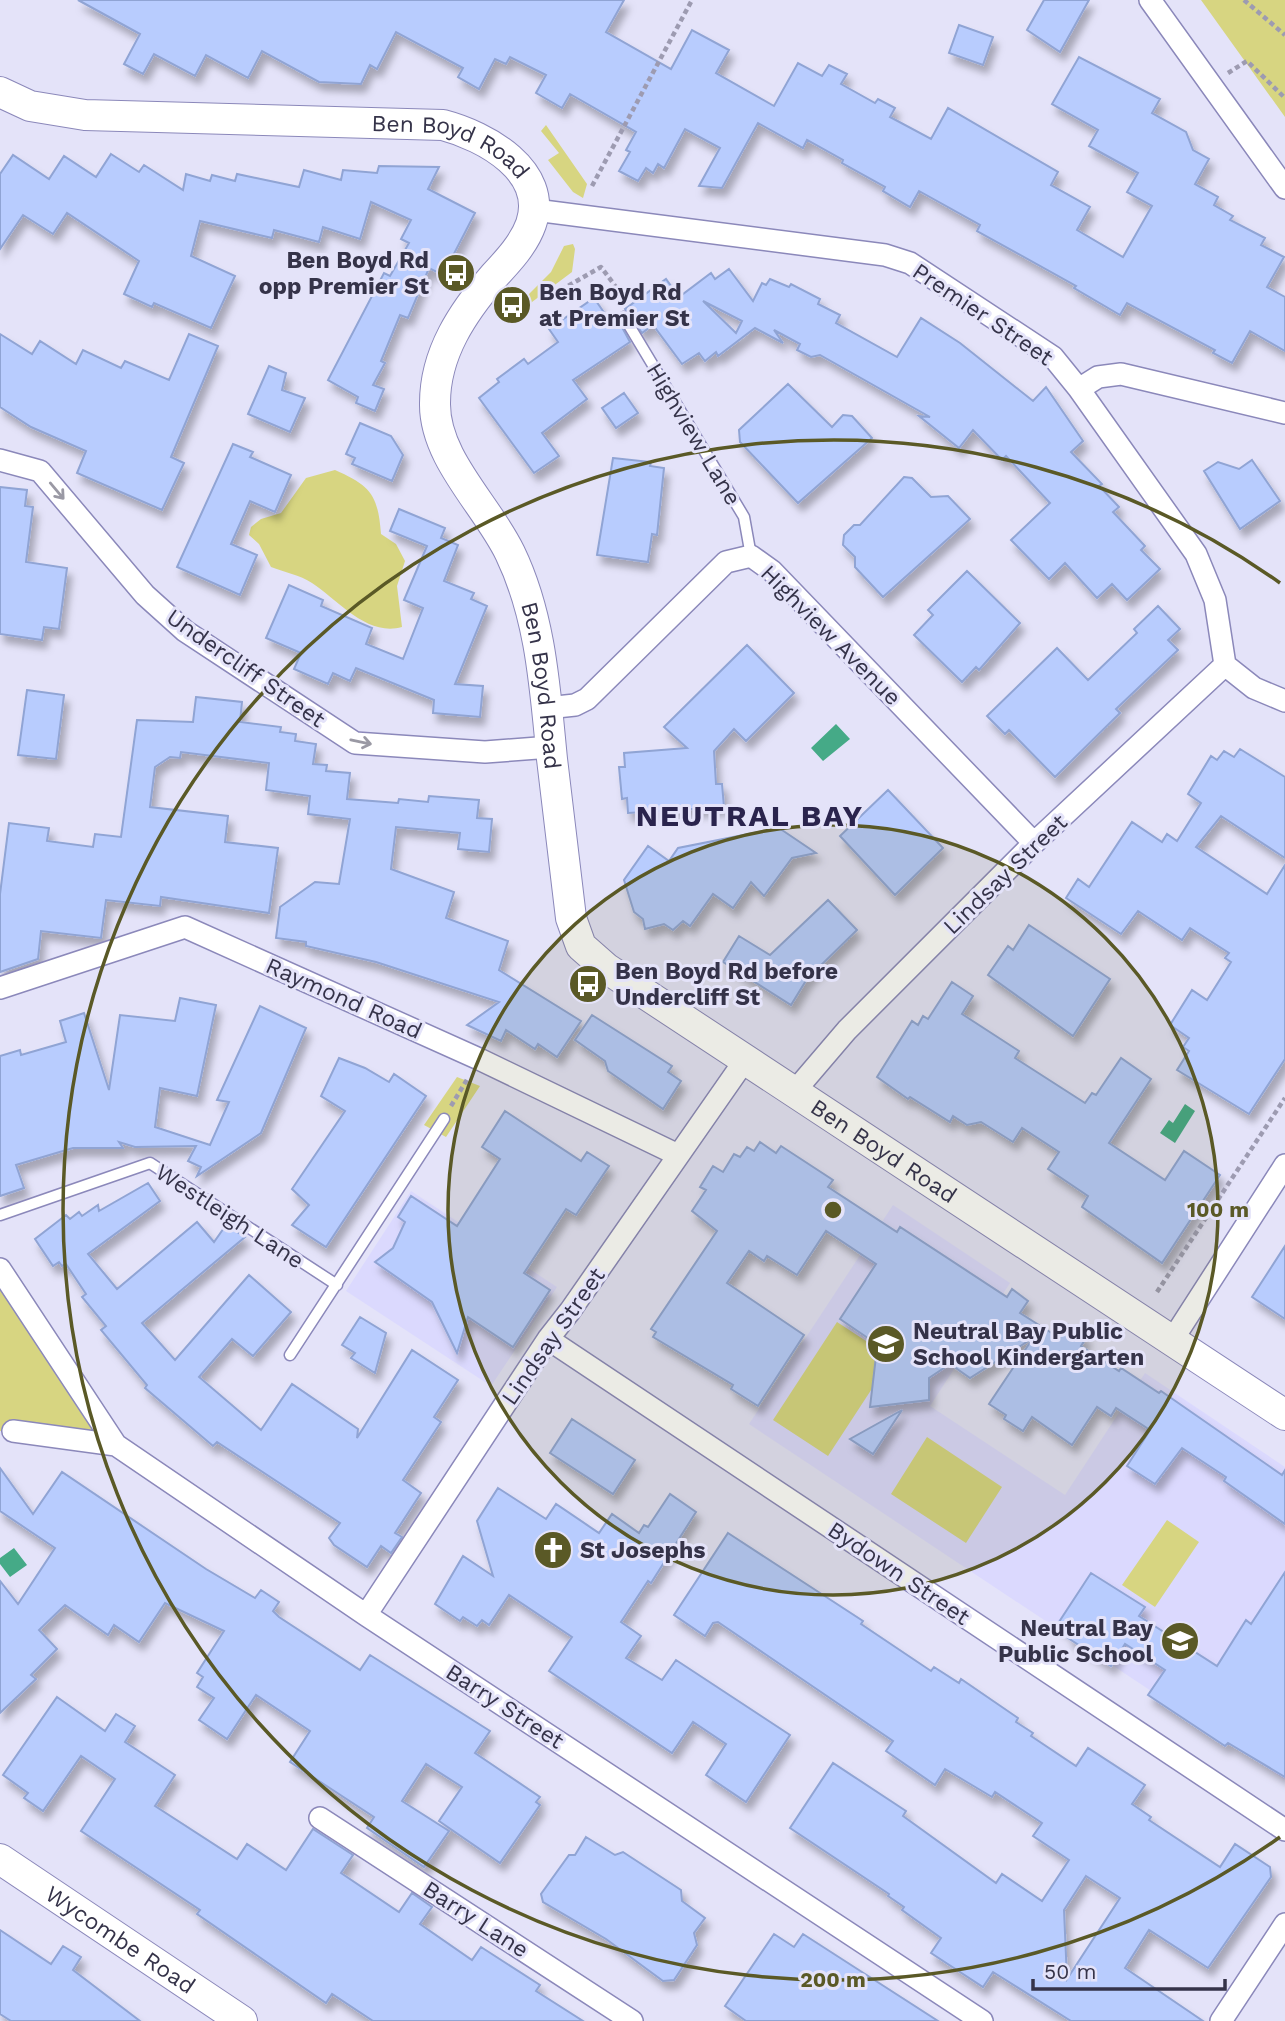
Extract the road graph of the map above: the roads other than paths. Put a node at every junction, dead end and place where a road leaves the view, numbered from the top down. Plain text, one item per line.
1 (1150, 0) edge
2 (0, 92) edge
3 (1285, 188) edge
4 (535, 210) junction
5 (624, 317) road end
6 (1079, 389) junction
7 (1285, 413) edge
8 (0, 460) edge
9 (751, 556) junction
10 (1226, 665) junction
11 (1285, 701) edge
12 (547, 708) junction
13 (551, 747) junction
14 (1034, 843) junction
15 (0, 988) edge
16 (745, 1060) junction
17 (794, 1092) junction
18 (444, 1119) road end
19 (678, 1155) junction
20 (1285, 1165) edge
21 (0, 1215) edge
22 (0, 1269) edge
23 (337, 1285) junction
24 (548, 1339) junction
25 (1171, 1342) junction
26 (289, 1355) dead end
27 (1285, 1415) edge
28 (13, 1432) dead end
29 (116, 1446) junction
30 (366, 1615) junction
31 (320, 1818) dead end
32 (1285, 1830) edge
33 (0, 1859) edge
34 (1285, 1924) edge
35 (234, 2019) edge
36 (632, 2021) edge
37 (982, 2021) edge
38 (1222, 2021) edge

1 - 3 street
2 - 4 street, Ben Boyd Road
4 - 6 street, Premier Street
4 - 12 street, Ben Boyd Road
5 - 9 lane, Highview Lane
6 - 7 street
6 - 10 street, Premier Street
8 -> 13 street, Undercliff Street
9 - 12 street, Highview Avenue
9 - 14 street, Highview Avenue
10 - 11 street
10 - 14 street, Lindsay Street
12 - 13 street, Ben Boyd Road
13 - 16 street, Ben Boyd Road
14 - 17 street, Lindsay Street
15 - 19 street, Raymond Road
16 - 17 street, Ben Boyd Road
16 - 19 street, Lindsay Street
17 - 25 street, Ben Boyd Road
18 - 23 lane
19 - 24 street, Lindsay Street
20 - 25 street
21 - 23 lane, Westleigh Lane
22 - 29 street
23 - 26 lane
24 - 30 street, Lindsay Street
24 - 32 street, Bydown Street
25 - 27 street, Ben Boyd Road
28 - 29 street, Barry Street
29 - 30 street, Barry Street
30 - 37 street, Barry Street
31 - 36 street, Barry Lane
33 - 35 street, Wycombe Road
34 - 38 street

